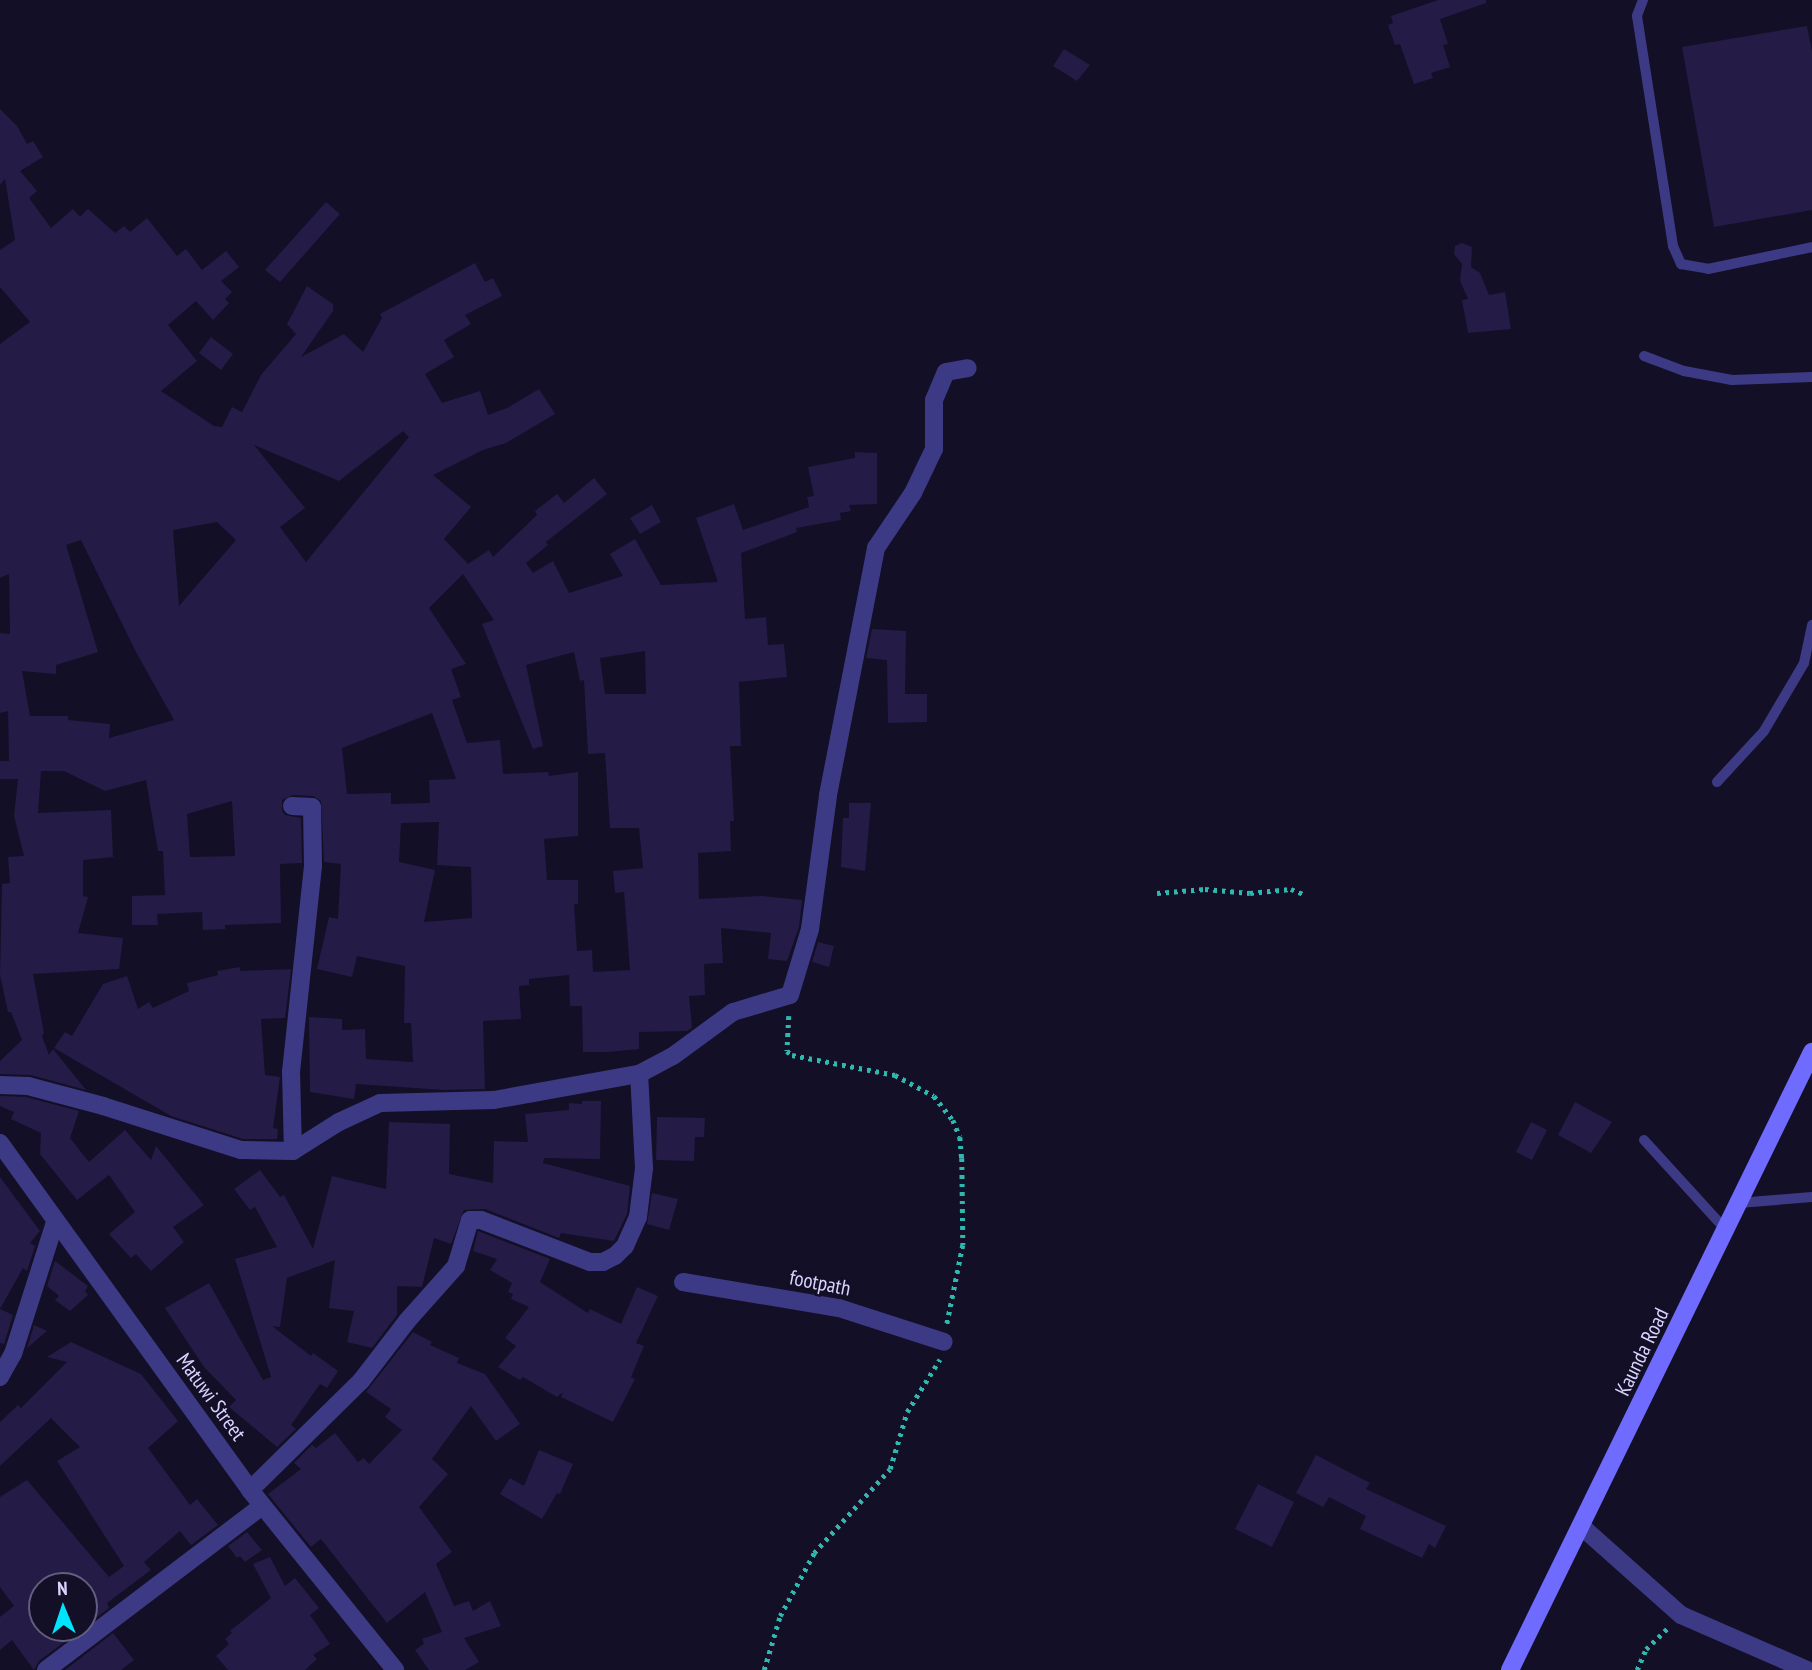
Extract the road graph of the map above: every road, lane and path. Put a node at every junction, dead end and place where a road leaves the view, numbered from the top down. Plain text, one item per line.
1 (1643, 0) edge
2 (1812, 247) edge
3 (1644, 356) dead end
4 (968, 368) dead end
5 (1812, 377) edge
6 (1812, 625) edge
7 (1717, 782) dead end
8 (292, 806) dead end
9 (1157, 893) dead end
10 (1306, 895) dead end
11 (1812, 1052) edge
12 (639, 1074) junction
13 (0, 1085) edge
14 (1644, 1140) dead end
15 (0, 1143) edge
16 (293, 1151) junction
17 (1812, 1197) edge
18 (1739, 1203) junction
19 (55, 1222) junction
20 (1726, 1230) junction
21 (683, 1282) dead end
22 (944, 1342) dead end
23 (0, 1377) edge
24 (250, 1490) junction
25 (262, 1506) junction
26 (1581, 1526) junction
27 (1681, 1615) junction
28 (46, 1670) edge
29 (395, 1670) edge
30 (1510, 1670) edge
31 (1637, 1670) edge
32 (1807, 1670) edge

1 - 2 lane
3 - 5 lane
4 - 12 street
6 - 7 lane
8 - 16 street
9 - 10 path
11 - 18 main road, Kaunda Road
12 - 16 street
12 - 24 street
13 - 16 street
14 - 20 lane
15 - 19 street, Matuwi Street
17 - 18 lane
18 - 20 main road, Kaunda Road
19 - 23 street
19 - 24 street, Matuwi Street
20 - 26 main road, Kaunda Road
21 - 22 street, footpath
24 - 25 street, Matuwi Street
25 - 28 street
25 - 29 street, Matuwi Street
26 - 27 street
26 - 30 main road, Kaunda Road
27 - 31 path
27 - 32 street

